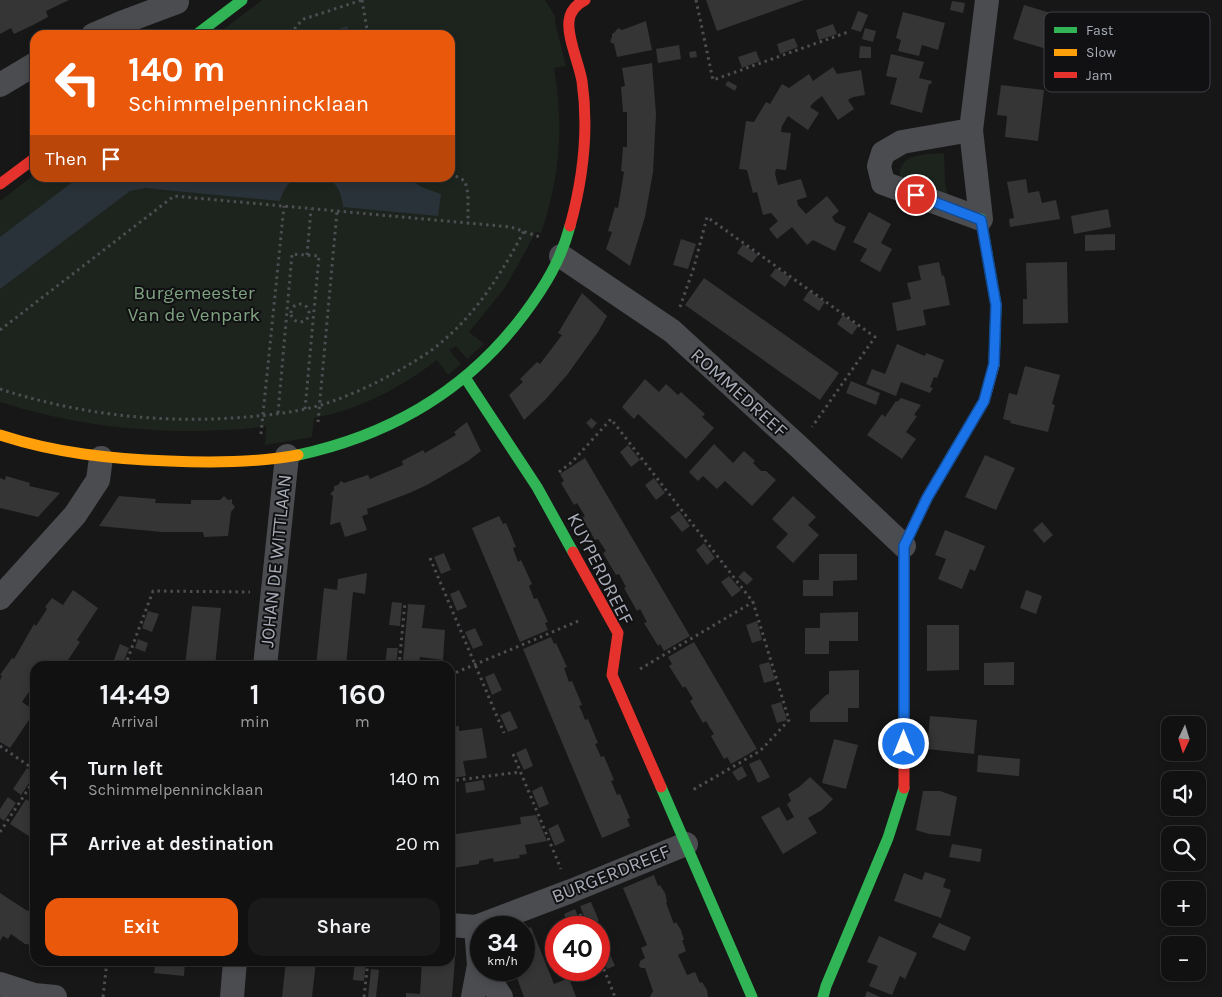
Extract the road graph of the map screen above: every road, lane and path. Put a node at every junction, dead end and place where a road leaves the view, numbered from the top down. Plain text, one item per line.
1 (242, 0) edge
2 (362, 0) edge
3 (585, 0) edge
4 (696, 0) edge
5 (986, 0) edge
6 (177, 2) dead end
7 (104, 30) edge
8 (203, 30) edge
9 (295, 30) edge
10 (367, 30) edge
11 (848, 32) dead end
12 (30, 69) edge
13 (0, 85) edge
14 (971, 130) junction
15 (30, 162) edge
16 (455, 176) edge
17 (0, 184) edge
18 (284, 206) junction
19 (311, 209) junction
20 (337, 211) junction
21 (981, 220) junction
22 (468, 223) junction
23 (524, 231) junction
24 (563, 251) junction
25 (307, 255) junction
26 (289, 312) junction
27 (312, 314) junction
28 (0, 330) edge
29 (672, 331) junction
30 (466, 378) junction
31 (0, 390) edge
32 (320, 406) junction
33 (305, 409) junction
34 (278, 414) junction
35 (263, 416) junction
36 (0, 435) edge
37 (798, 446) junction
38 (316, 450) junction
39 (287, 456) junction
40 (101, 458) junction
41 (259, 459) junction
42 (537, 487) junction
43 (904, 546) junction
44 (430, 558) dead end
45 (273, 592) junction
46 (0, 598) edge
47 (405, 602) dead end
48 (753, 602) junction
49 (606, 610) junction
50 (128, 661) edge
51 (266, 661) edge
52 (399, 661) edge
53 (475, 665) junction
54 (455, 673) edge
55 (615, 684) junction
56 (504, 733) dead end
57 (0, 746) edge
58 (513, 754) dead end
59 (30, 767) edge
60 (520, 772) junction
61 (455, 780) edge
62 (30, 787) edge
63 (668, 804) junction
64 (0, 832) edge
65 (686, 844) junction
66 (571, 891) junction
67 (505, 916) edge
68 (581, 916) edge
69 (455, 925) edge
70 (470, 927) edge
71 (106, 966) edge
72 (235, 966) edge
73 (367, 966) edge
74 (477, 981) edge
75 (490, 981) edge
76 (609, 981) edge
77 (0, 984) edge
78 (55, 997) edge
79 (103, 997) edge
80 (232, 997) edge
81 (364, 997) edge
82 (473, 997) edge
83 (501, 997) edge
84 (615, 997) edge
85 (752, 997) edge
86 (824, 997) edge

1 - 8 street
2 - 9 path
2 - 10 path
3 - 24 street
4 - 11 path
5 - 14 street
6 - 7 street
12 - 13 street
14 - 21 street
14 - 21 street
15 - 17 street
16 - 22 path
18 - 19 path
18 - 28 path
18 - 35 path
19 - 20 path
19 - 25 path
20 - 22 path
20 - 32 path
21 - 43 street
22 - 23 path
23 - 24 path
23 - 32 path
24 - 29 street, ROMMEDREEF
24 - 30 street
25 - 26 path
25 - 27 path
26 - 27 path
26 - 27 path
26 - 34 path
27 - 33 path
29 - 37 street, ROMMEDREEF
29 - 37 path
30 - 38 street
30 - 42 street, KUYPERDREEF
31 - 35 path
32 - 33 path
32 - 38 path
33 - 34 path
34 - 35 path
35 - 41 path
36 - 40 street
37 - 43 street, ROMMEDREEF
38 - 39 street
39 - 41 street
39 - 45 street, JOHAN DE WITTLAAN
40 - 41 street
40 - 46 street
42 - 48 path
42 - 49 street, KUYPERDREEF
43 - 86 street
44 - 53 path
45 - 50 path
45 - 51 street, JOHAN DE WITTLAAN
47 - 52 path
48 - 55 path
48 - 63 path
49 - 53 path
49 - 55 street, KUYPERDREEF
53 - 54 path
53 - 56 path
55 - 63 street, KUYPERDREEF
57 - 59 path
58 - 60 path
60 - 61 path
60 - 66 path
62 - 64 path
63 - 65 street, KUYPERDREEF
65 - 66 street, BURGERDREEF
65 - 85 street, KUYPERDREEF
66 - 67 street, BURGERDREEF
66 - 68 path
69 - 70 street, BURGERDREEF
71 - 79 path
72 - 80 street
73 - 81 path
74 - 82 street
75 - 83 street
76 - 84 path
77 - 78 street

